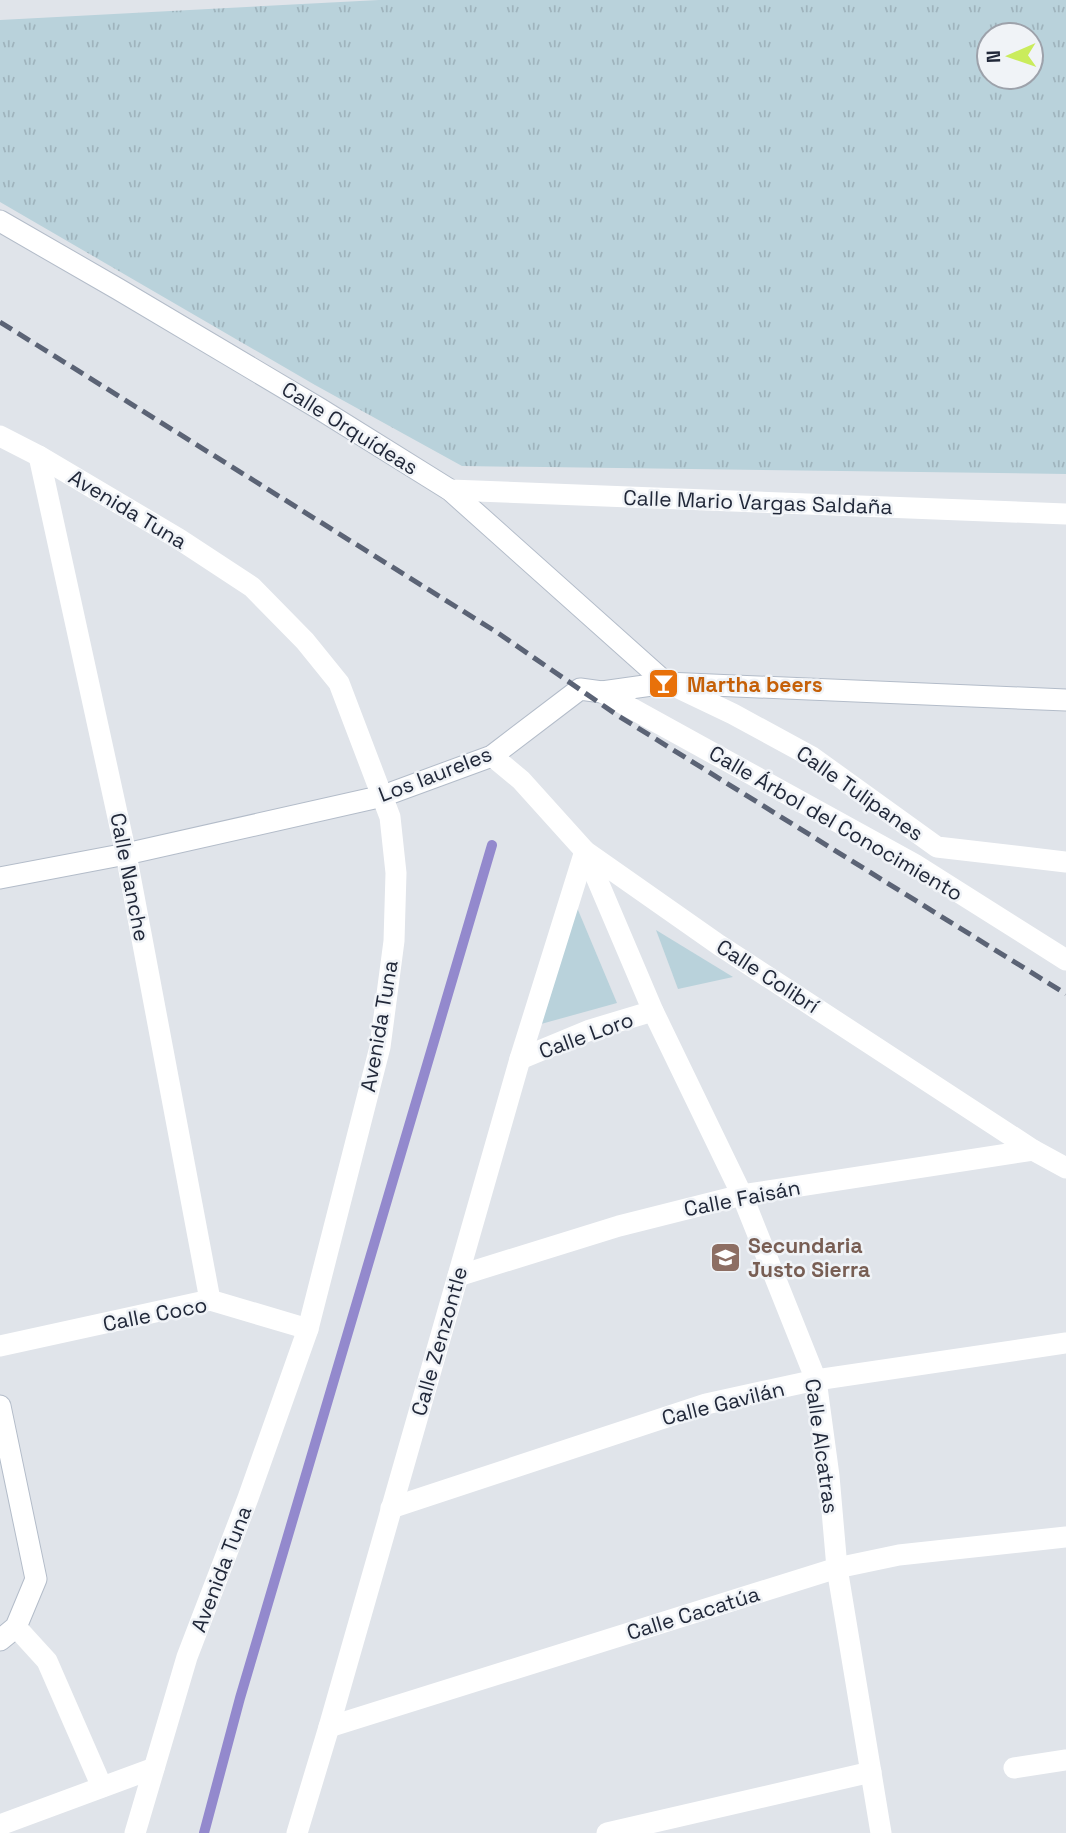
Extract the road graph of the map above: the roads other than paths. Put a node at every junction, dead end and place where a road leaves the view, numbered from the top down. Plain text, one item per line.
1 (0, 221) edge
2 (0, 436) edge
3 (38, 456) junction
4 (450, 490) junction
5 (1066, 514) edge
6 (666, 682) junction
7 (602, 692) junction
8 (1066, 699) edge
9 (492, 756) junction
10 (383, 796) junction
11 (585, 851) junction
12 (126, 854) junction
13 (1066, 862) edge
14 (0, 878) edge
15 (1066, 960) edge
16 (653, 1011) junction
17 (520, 1059) junction
18 (1033, 1150) junction
19 (1066, 1168) edge
20 (742, 1195) junction
21 (458, 1276) junction
22 (210, 1300) junction
23 (308, 1329) junction
24 (1066, 1343) edge
25 (0, 1346) edge
26 (816, 1380) junction
27 (0, 1406) edge
28 (391, 1508) junction
29 (1066, 1537) edge
30 (837, 1568) junction
31 (8, 1634) edge
32 (329, 1727) junction
33 (1066, 1760) edge
34 (154, 1768) junction
35 (1014, 1768) dead end
36 (871, 1772) junction
37 (102, 1787) junction
38 (0, 1825) edge
39 (135, 1833) edge
40 (297, 1833) edge
41 (607, 1833) edge
42 (881, 1833) edge

1 - 4 street, Calle Orquídeas
2 - 3 street, Avenida Tuna
3 - 10 street, Avenida Tuna
3 - 12 street, Calle Nanche
4 - 5 street, Calle Mario Vargas Saldaña
4 - 6 street, Calle Orquídeas
6 - 7 street, Los laureles
6 - 8 street, Los laureles
6 - 13 street, Calle Tulipanes
7 - 9 street, Los laureles
7 - 15 street, Calle Árbol del Conocimiento
9 - 10 street, Los laureles
9 - 11 street, Calle Colibrí
10 - 12 street, Los laureles
10 - 23 street, Avenida Tuna
11 - 16 street, Calle Alcatras
11 - 17 street, Calle Zenzontle
11 - 18 street, Calle Colibrí
12 - 14 street, Los laureles
12 - 22 street, Calle Nanche
16 - 17 street, Calle Loro
16 - 20 street, Calle Alcatras
17 - 21 street, Calle Zenzontle
18 - 19 street, Calle Colibrí
18 - 20 street, Calle Faisán
20 - 21 street, Calle Faisán
20 - 26 street, Calle Alcatras
21 - 28 street, Calle Zenzontle
22 - 23 street, Calle Coco
22 - 25 street, Calle Coco
23 - 34 street, Avenida Tuna
24 - 26 street, Calle Gavilán
26 - 28 street, Calle Gavilán
26 - 30 street, Calle Alcatras
27 - 31 street
28 - 32 street, Calle Zenzontle
29 - 30 street, Calle Cacatúa
30 - 32 street, Calle Cacatúa
30 - 36 street, Calle Alcatras
31 - 37 street
32 - 40 street, Calle Zenzontle
33 - 35 street
34 - 37 street
34 - 39 street, Avenida Tuna
36 - 41 street
36 - 42 street, Calle Alcatras
37 - 38 street

